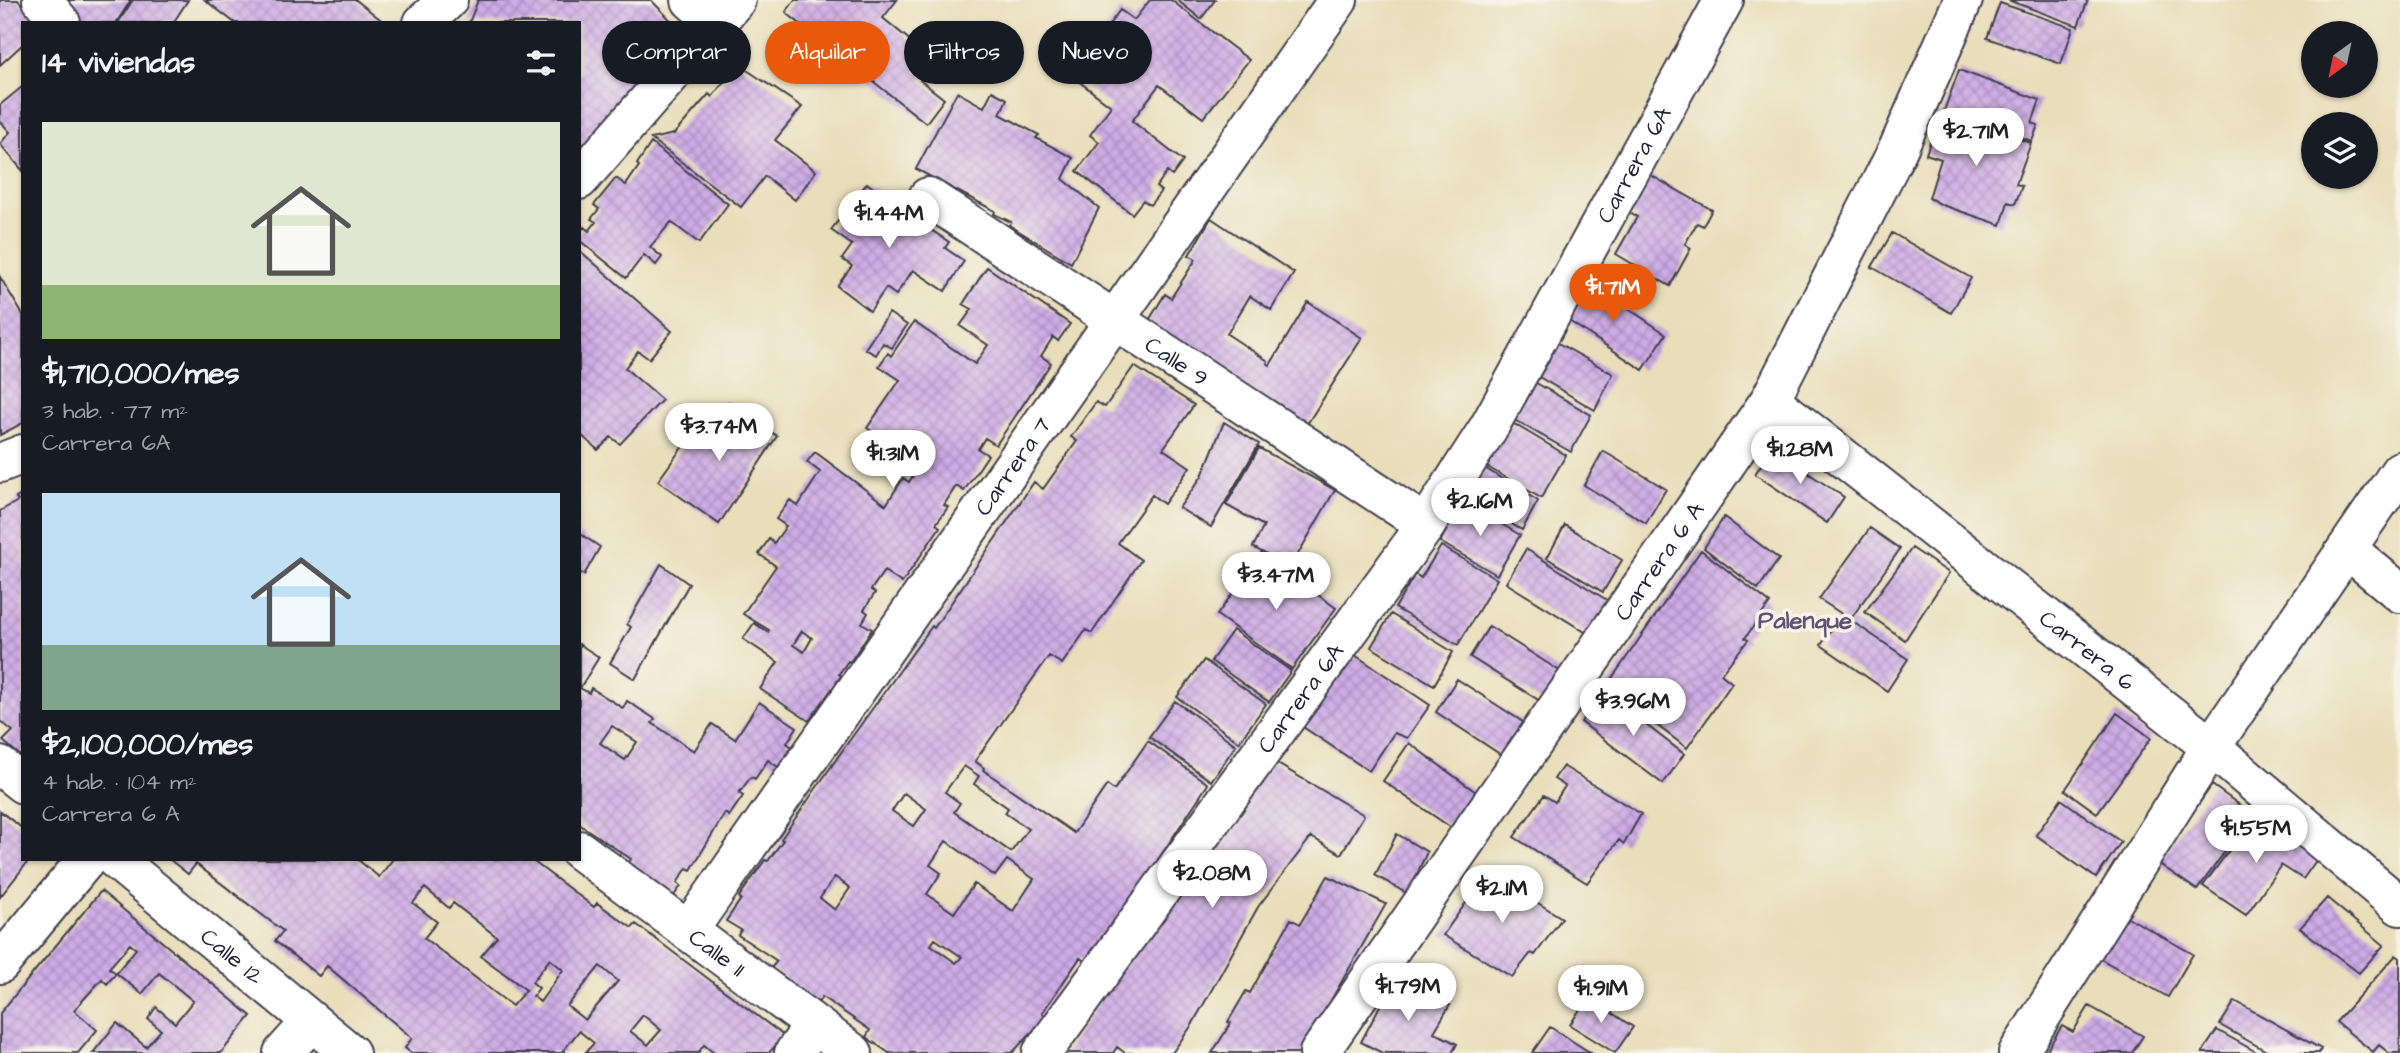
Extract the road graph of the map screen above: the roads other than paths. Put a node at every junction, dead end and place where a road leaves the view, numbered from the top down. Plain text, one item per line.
1 (42, 0) edge
2 (449, 0) edge
3 (1338, 0) edge
4 (1724, 0) edge
5 (1963, 0) edge
6 (715, 8) edge
7 (59, 21) edge
8 (425, 21) edge
9 (581, 177) edge
10 (928, 197) dead end
11 (1114, 321) junction
12 (1770, 400) junction
13 (21, 455) edge
14 (0, 463) edge
15 (2400, 471) edge
16 (1426, 524) junction
17 (2347, 549) junction
18 (2400, 593) edge
19 (2211, 747) junction
20 (0, 766) edge
21 (21, 782) edge
22 (581, 851) edge
23 (85, 861) edge
24 (117, 861) edge
25 (2400, 906) edge
26 (688, 931) junction
27 (0, 964) edge
28 (310, 1022) junction
29 (804, 1039) edge
30 (284, 1053) edge
31 (350, 1053) edge
32 (853, 1053) edge
33 (1042, 1053) edge
34 (1319, 1053) edge
35 (2018, 1053) edge

1 - 7 street
2 - 8 street
3 - 11 street, Carrera 7
4 - 16 street, Carrera 6A
5 - 12 street, Carrera 6 A
6 - 9 street
10 - 11 street, Calle 9
11 - 16 street, Calle 9
11 - 26 street, Carrera 7
12 - 19 street, Carrera 6
12 - 34 street, Carrera 6 A
13 - 14 street
15 - 17 street
16 - 33 street, Carrera 6A
17 - 18 street
17 - 19 street
19 - 25 street, Carrera 6
19 - 35 street
20 - 21 street
22 - 26 street, Calle 11
23 - 27 street
24 - 28 street, Calle 12
26 - 29 street, Calle 11
28 - 30 street
28 - 31 street, Calle 12
29 - 32 street, Calle 11

